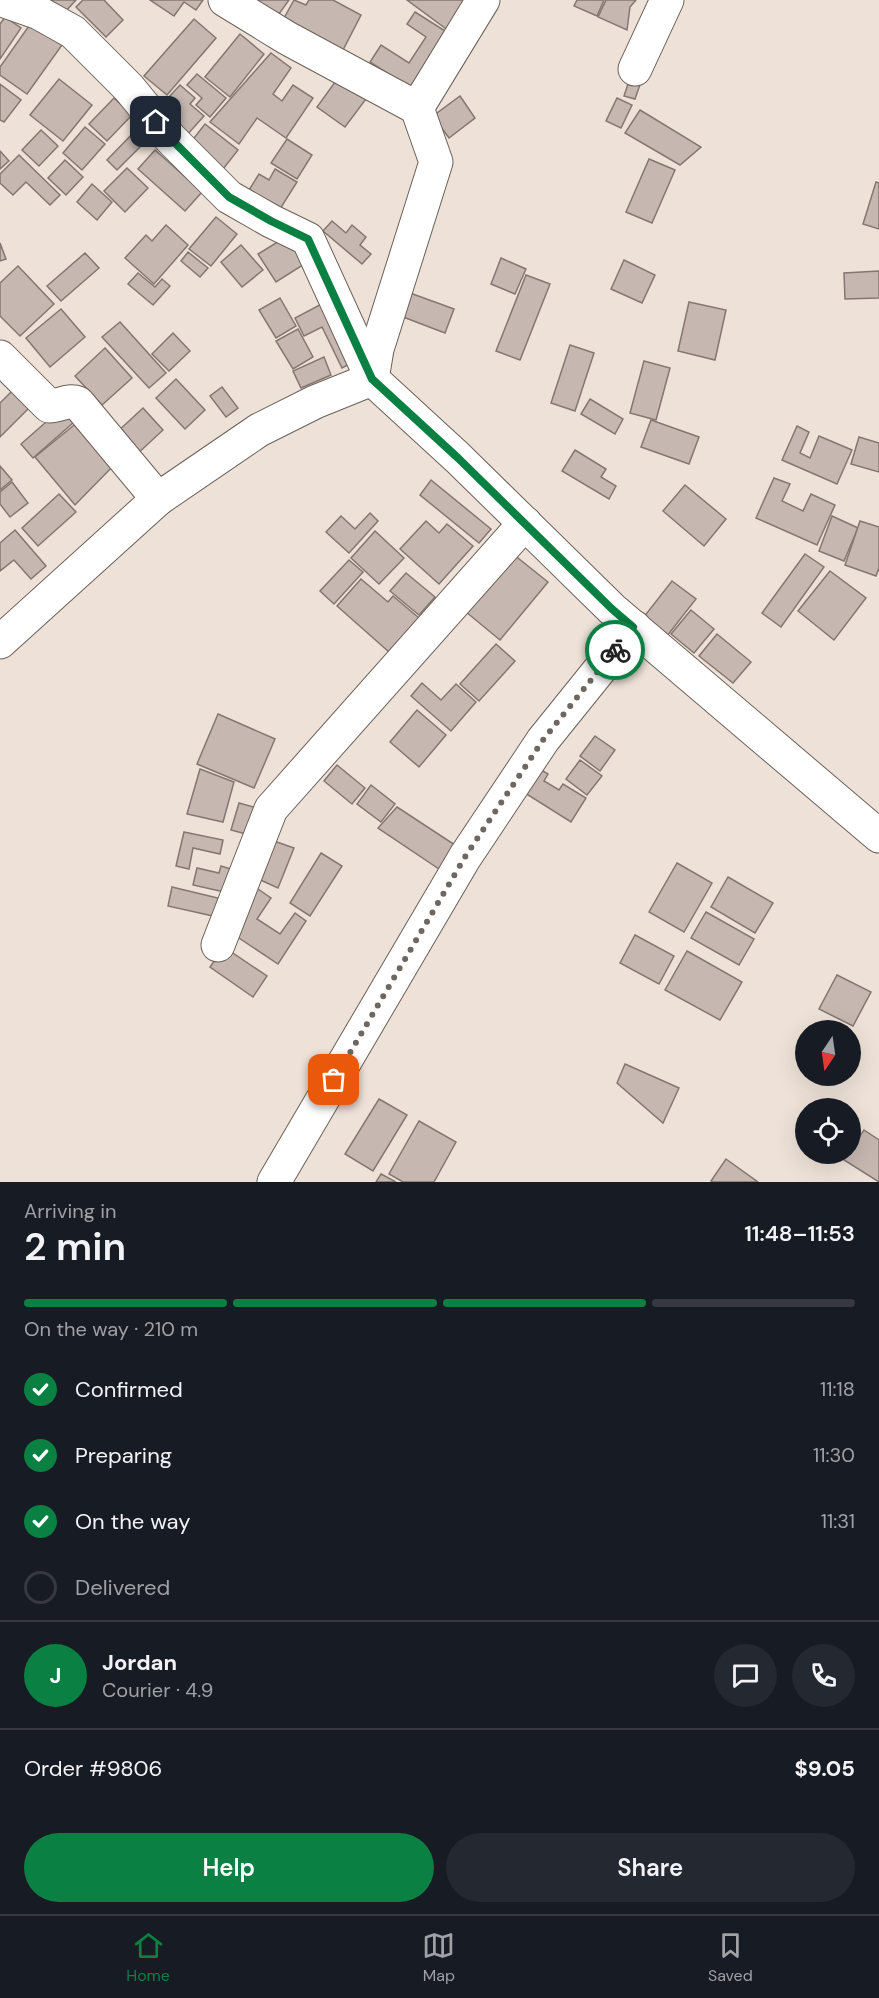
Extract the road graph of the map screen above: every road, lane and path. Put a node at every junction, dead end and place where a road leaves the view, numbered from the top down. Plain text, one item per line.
1 (2, 0) edge
2 (225, 0) edge
3 (483, 0) edge
4 (667, 0) edge
5 (635, 69) dead end
6 (417, 108) junction
7 (0, 357) edge
8 (372, 379) junction
9 (158, 499) junction
10 (525, 523) junction
11 (633, 627) junction
12 (0, 642) edge
13 (879, 836) edge
14 (218, 945) dead end
15 (274, 1182) edge

1 - 8 street
2 - 6 street
3 - 6 street
4 - 5 street
6 - 8 street
7 - 9 street
8 - 9 street
8 - 10 street
9 - 12 street
10 - 11 street
10 - 14 street
11 - 13 street
11 - 15 street

